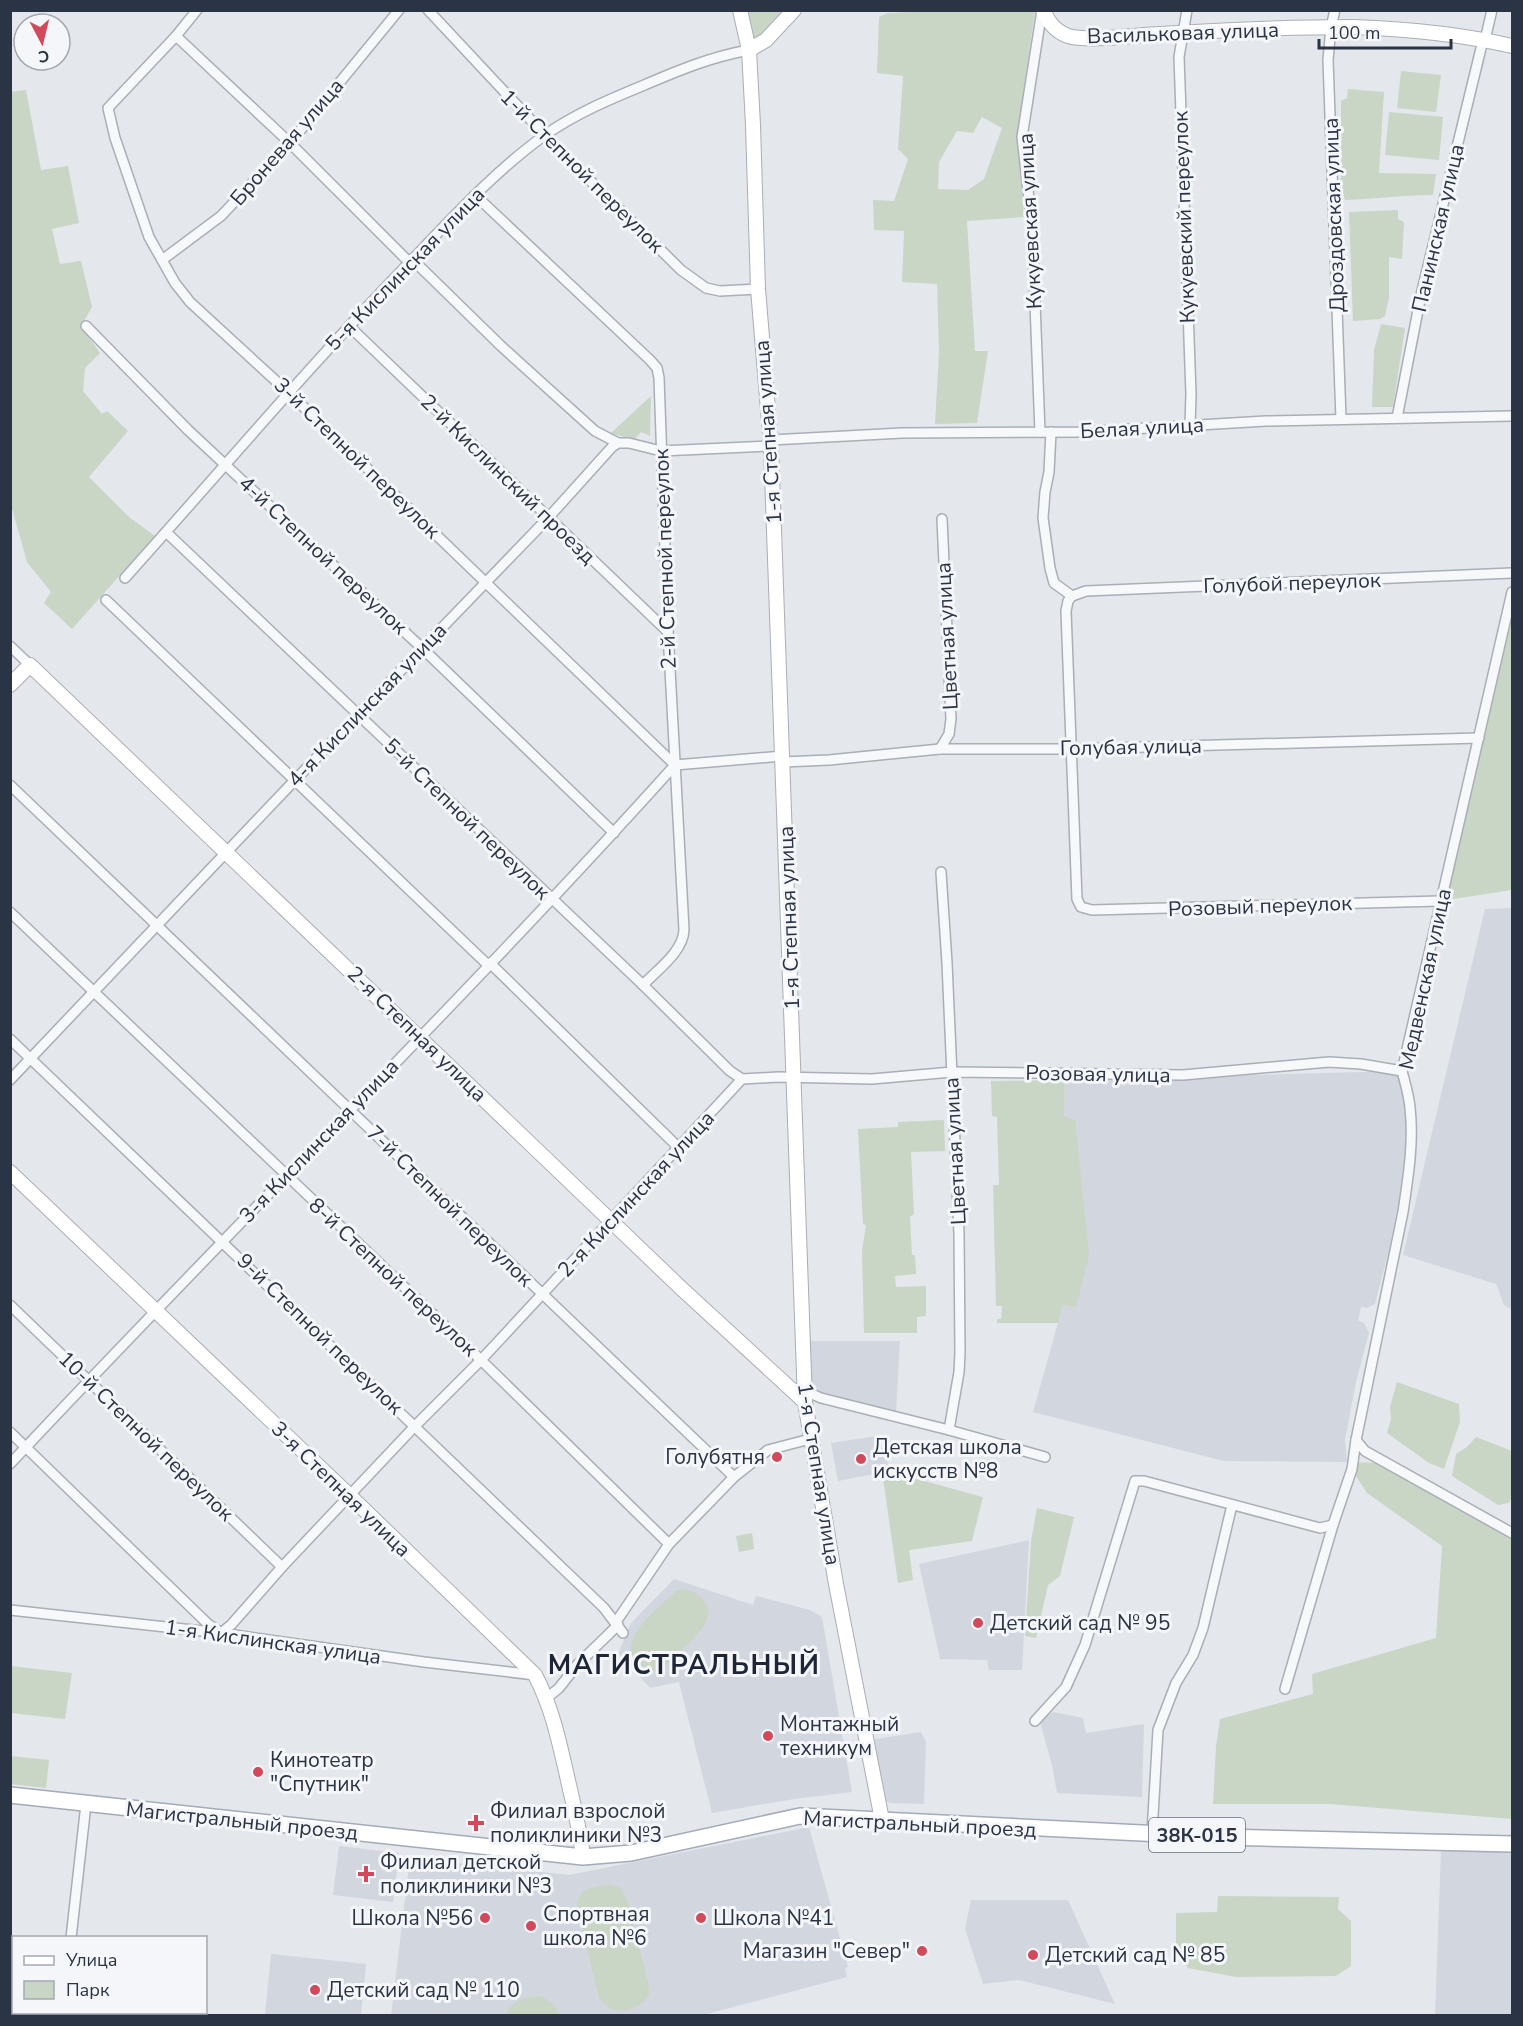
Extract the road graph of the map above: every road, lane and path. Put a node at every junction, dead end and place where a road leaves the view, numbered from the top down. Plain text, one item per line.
1 (197, 10) edge
2 (399, 10) edge
3 (428, 10) edge
4 (740, 10) edge
5 (794, 10) edge
6 (1043, 10) edge
7 (1187, 10) edge
8 (1335, 10) edge
9 (1492, 10) edge
10 (1331, 27) junction
11 (1182, 32) junction
12 (176, 36) junction
13 (1484, 40) junction
14 (1512, 46) edge
15 (748, 50) junction
16 (545, 135) junction
17 (290, 143) junction
18 (475, 195) junction
19 (162, 260) junction
20 (411, 260) junction
21 (758, 289) junction
22 (86, 326) dead end
23 (349, 326) junction
24 (288, 392) junction
25 (1512, 416) edge
26 (1397, 418) junction
27 (1341, 419) junction
28 (1190, 425) junction
29 (1040, 432) junction
30 (1051, 432) junction
31 (618, 443) junction
32 (771, 443) junction
33 (661, 451) junction
34 (226, 464) junction
35 (549, 517) junction
36 (942, 519) dead end
37 (166, 532) junction
38 (1512, 573) edge
39 (125, 578) dead end
40 (485, 581) junction
41 (1512, 592) edge
42 (1072, 596) junction
43 (106, 600) dead end
44 (668, 632) junction
45 (10, 646) edge
46 (422, 648) junction
47 (30, 665) junction
48 (10, 685) edge
49 (359, 716) junction
50 (1479, 738) junction
51 (940, 749) junction
52 (1072, 749) junction
53 (783, 759) junction
54 (675, 765) junction
55 (295, 780) junction
56 (10, 785) edge
57 (614, 832) junction
58 (227, 852) junction
59 (941, 872) dead end
60 (551, 898) junction
61 (1440, 901) junction
62 (10, 912) edge
63 (158, 926) junction
64 (489, 964) junction
65 (643, 985) junction
66 (95, 992) junction
67 (421, 1038) junction
68 (10, 1039) edge
69 (30, 1058) junction
70 (1402, 1071) junction
71 (952, 1072) junction
72 (794, 1078) junction
73 (742, 1079) junction
74 (10, 1080) edge
75 (349, 1110) junction
76 (680, 1148) junction
77 (10, 1172) edge
78 (285, 1175) junction
79 (612, 1221) junction
80 (222, 1240) junction
81 (542, 1294) junction
82 (10, 1305) edge
83 (155, 1311) junction
84 (481, 1360) junction
85 (89, 1380) junction
86 (805, 1396) junction
87 (415, 1426) junction
88 (949, 1430) junction
89 (10, 1432) edge
90 (810, 1440) junction
91 (1356, 1440) junction
92 (26, 1447) junction
93 (1045, 1457) dead end
94 (10, 1464) edge
95 (734, 1477) junction
96 (350, 1496) junction
97 (1232, 1505) junction
98 (1333, 1525) junction
99 (1512, 1533) edge
100 (669, 1544) junction
101 (282, 1567) junction
102 (10, 1610) edge
103 (619, 1627) junction
104 (221, 1633) junction
105 (535, 1675) junction
106 (1285, 1689) dead end
107 (547, 1698) junction
108 (1035, 1721) dead end
109 (10, 1795) edge
110 (86, 1804) junction
111 (882, 1820) junction
112 (1152, 1833) junction
113 (1512, 1844) edge
114 (583, 1857) junction
115 (71, 1936) edge

1 - 12 street
2 - 17 street, Броневая улица
3 - 16 street, 1-й Степной переулок
4 - 15 street, 1-я Степная улица
5 - 15 street
6 - 11 street, Васильковая улица
6 - 29 street, Кукуевская улица
7 - 11 street, Кукуевский переулок
8 - 10 street, Дроздовская улица
9 - 13 street, Панинская улица
10 - 11 street, Васильковая улица
10 - 13 street, Васильковая улица
10 - 27 street, Дроздовская улица
11 - 28 street, Кукуевский переулок
12 - 17 street
12 - 19 street, 3-й Степной переулок
13 - 14 street, Васильковая улица
13 - 26 street, Панинская улица
15 - 16 street, 5-я Кислинская улица
15 - 21 street, 1-я Степная улица
16 - 18 street, 5-я Кислинская улица
16 - 21 street, 1-й Степной переулок
17 - 19 street, Броневая улица
17 - 20 street
18 - 20 street, 5-я Кислинская улица
18 - 33 street, 2-й Степной переулок
19 - 24 street, 3-й Степной переулок
20 - 23 street, 5-я Кислинская улица
20 - 31 street
21 - 32 street, 1-я Степная улица
22 - 34 street, 4-й Степной переулок
23 - 24 street, 5-я Кислинская улица
23 - 35 street, 2-й Кислинский проезд
24 - 34 street, 5-я Кислинская улица
24 - 40 street, 3-й Степной переулок
25 - 26 street, Белая улица
26 - 27 street, Белая улица
27 - 28 street, Белая улица
28 - 30 street, Белая улица
29 - 30 street, Белая улица
29 - 32 street, Белая улица
30 - 42 street
31 - 33 street
31 - 35 street, 4-я Кислинская улица
32 - 33 street
32 - 53 street, 1-я Степная улица
33 - 44 street, 2-й Степной переулок
34 - 37 street, 5-я Кислинская улица
34 - 46 street, 4-й Степной переулок
35 - 40 street, 4-я Кислинская улица
35 - 44 street, 2-й Кислинский проезд
36 - 51 street, Цветная улица
37 - 39 street, 5-я Кислинская улица
37 - 49 street, 5-й Степной переулок
38 - 42 street, Голубой переулок
40 - 46 street, 4-я Кислинская улица
40 - 54 street, 3-й Степной переулок
41 - 50 street, Медвенская улица
42 - 52 street
43 - 55 street
44 - 54 street, 2-й Степной переулок
45 - 47 street
46 - 49 street, 4-я Кислинская улица
46 - 57 street, 4-й Степной переулок
47 - 48 street
47 - 58 street, 2-я Степная улица
49 - 55 street, 4-я Кислинская улица
49 - 60 street, 5-й Степной переулок
50 - 52 street, Голубая улица
50 - 61 street, Медвенская улица
51 - 52 street, Голубая улица
51 - 53 street, Голубая улица
52 - 61 street, Розовый переулок
53 - 54 street
53 - 72 street, 1-я Степная улица
54 - 57 street, 3-я Кислинская улица
54 - 65 street, 2-й Степной переулок
55 - 58 street, 4-я Кислинская улица
55 - 64 street
56 - 63 street, 7-й Степной переулок
57 - 60 street, 3-я Кислинская улица
58 - 63 street, 4-я Кислинская улица
58 - 67 street, 2-я Степная улица
59 - 71 street, Цветная улица
60 - 64 street, 3-я Кислинская улица
60 - 65 street, 5-й Степной переулок
61 - 70 street, Медвенская улица
62 - 66 street, 8-й Степной переулок
63 - 66 street, 4-я Кислинская улица
63 - 75 street, 7-й Степной переулок
64 - 67 street, 3-я Кислинская улица
64 - 76 street
65 - 73 street, 5-й Степной переулок
66 - 69 street, 4-я Кислинская улица
66 - 78 street, 8-й Степной переулок
67 - 75 street, 3-я Кислинская улица
67 - 79 street, 2-я Степная улица
68 - 69 street, 9-й Степной переулок
69 - 74 street, 4-я Кислинская улица
69 - 80 street, 9-й Степной переулок
70 - 71 street, Розовая улица
70 - 91 street, Медвенская улица
71 - 72 street, Розовая улица
71 - 88 street, Цветная улица
72 - 73 street
72 - 86 street, 1-я Степная улица
73 - 76 street, 2-я Кислинская улица
75 - 78 street, 3-я Кислинская улица
75 - 81 street, 7-й Степной переулок
76 - 79 street, 2-я Кислинская улица
77 - 83 street, 3-я Степная улица
78 - 80 street, 3-я Кислинская улица
78 - 84 street, 8-й Степной переулок
79 - 81 street, 2-я Кислинская улица
79 - 86 street, 2-я Степная улица
80 - 83 street, 3-я Кислинская улица
80 - 87 street, 9-й Степной переулок
81 - 84 street, 2-я Кислинская улица
81 - 95 street, 7-й Степной переулок
82 - 85 street, 10-й Степной переулок
83 - 85 street, 3-я Кислинская улица
83 - 96 street, 3-я Степная улица
84 - 87 street, 2-я Кислинская улица
84 - 100 street, 8-й Степной переулок
85 - 92 street, 3-я Кислинская улица
85 - 101 street, 10-й Степной переулок
86 - 88 street
86 - 90 street, 1-я Степная улица
87 - 96 street, 2-я Кислинская улица
87 - 103 street, 9-й Степной переулок
88 - 93 street
89 - 92 street
90 - 95 street
90 - 111 street, 1-я Степная улица
91 - 98 street, Медвенская улица
91 - 99 street
92 - 94 street, 3-я Кислинская улица
92 - 104 street
95 - 100 street
96 - 101 street, 2-я Кислинская улица
96 - 105 street, 3-я Степная улица
97 - 98 street
97 - 108 street
97 - 112 street
98 - 106 street, Медвенская улица
100 - 103 street
101 - 104 street, 2-я Кислинская улица
102 - 104 street, 1-я Кислинская улица
103 - 107 street
104 - 105 street, 1-я Кислинская улица
105 - 107 street, 3-я Степная улица
107 - 114 street, 3-я Степная улица
109 - 110 main road, Магистральный проезд / 38К-015
110 - 114 main road, Магистральный проезд / 38К-015
110 - 115 street
111 - 112 main road, Магистральный проезд / 38К-015
111 - 114 main road, Магистральный проезд / 38К-015
112 - 113 main road, Магистральный проезд / 38К-015

